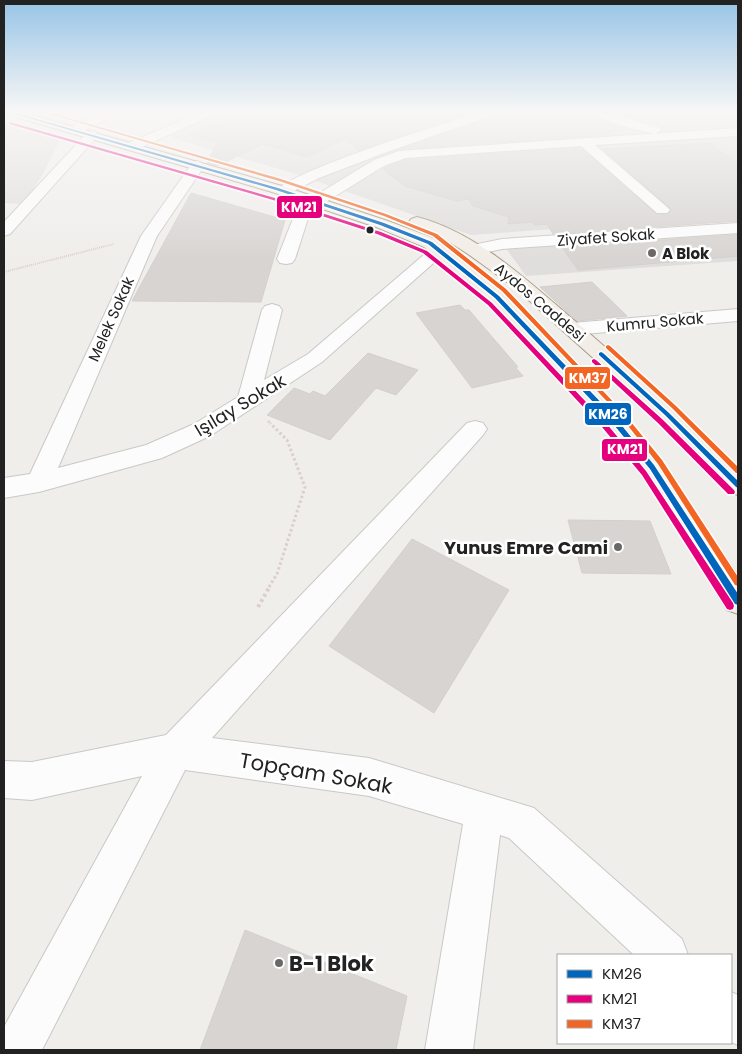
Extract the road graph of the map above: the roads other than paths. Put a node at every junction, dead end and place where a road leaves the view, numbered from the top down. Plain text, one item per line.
1 (59, 162) edge
2 (190, 162) edge
3 (203, 162) edge
4 (353, 162) edge
5 (384, 162) edge
6 (607, 162) edge
7 (198, 165) junction
8 (289, 188) junction
9 (317, 198) junction
10 (662, 210) dead end
11 (738, 228) edge
12 (4, 231) edge
13 (474, 250) junction
14 (439, 251) junction
15 (286, 259) dead end
16 (272, 310) dead end
17 (738, 315) edge
18 (572, 329) junction
19 (248, 400) junction
20 (475, 429) dead end
21 (39, 482) junction
22 (738, 485) edge
23 (4, 488) edge
24 (738, 602) edge
25 (176, 751) junction
26 (4, 779) edge
27 (484, 812) junction
28 (665, 954) edge
29 (17, 1050) edge
30 (449, 1050) edge

1 - 12 street
2 - 7 main road, Aydos Caddesi
3 - 8 main road, Aydos Caddesi
4 - 8 street
5 - 9 street
6 - 10 street
7 - 8 main road, Aydos Caddesi
7 - 21 street, Melek Sokak
8 - 9 main road, Aydos Caddesi
9 - 13 main road, Aydos Caddesi
9 - 14 main road, Aydos Caddesi
9 - 15 street
11 - 13 street, Ziyafet Sokak
13 - 18 main road, Aydos Caddesi
14 - 19 street, Işılay Sokak
14 - 24 main road, Aydos Caddesi
16 - 19 street
17 - 18 street, Kumru Sokak
18 - 22 main road, Aydos Caddesi
19 - 21 street, Işılay Sokak
20 - 25 street
21 - 23 street, Işılay Sokak
25 - 26 street, Topçam Sokak
25 - 27 street, Topçam Sokak
25 - 29 street
27 - 28 street, Topçam Sokak
27 - 30 street

